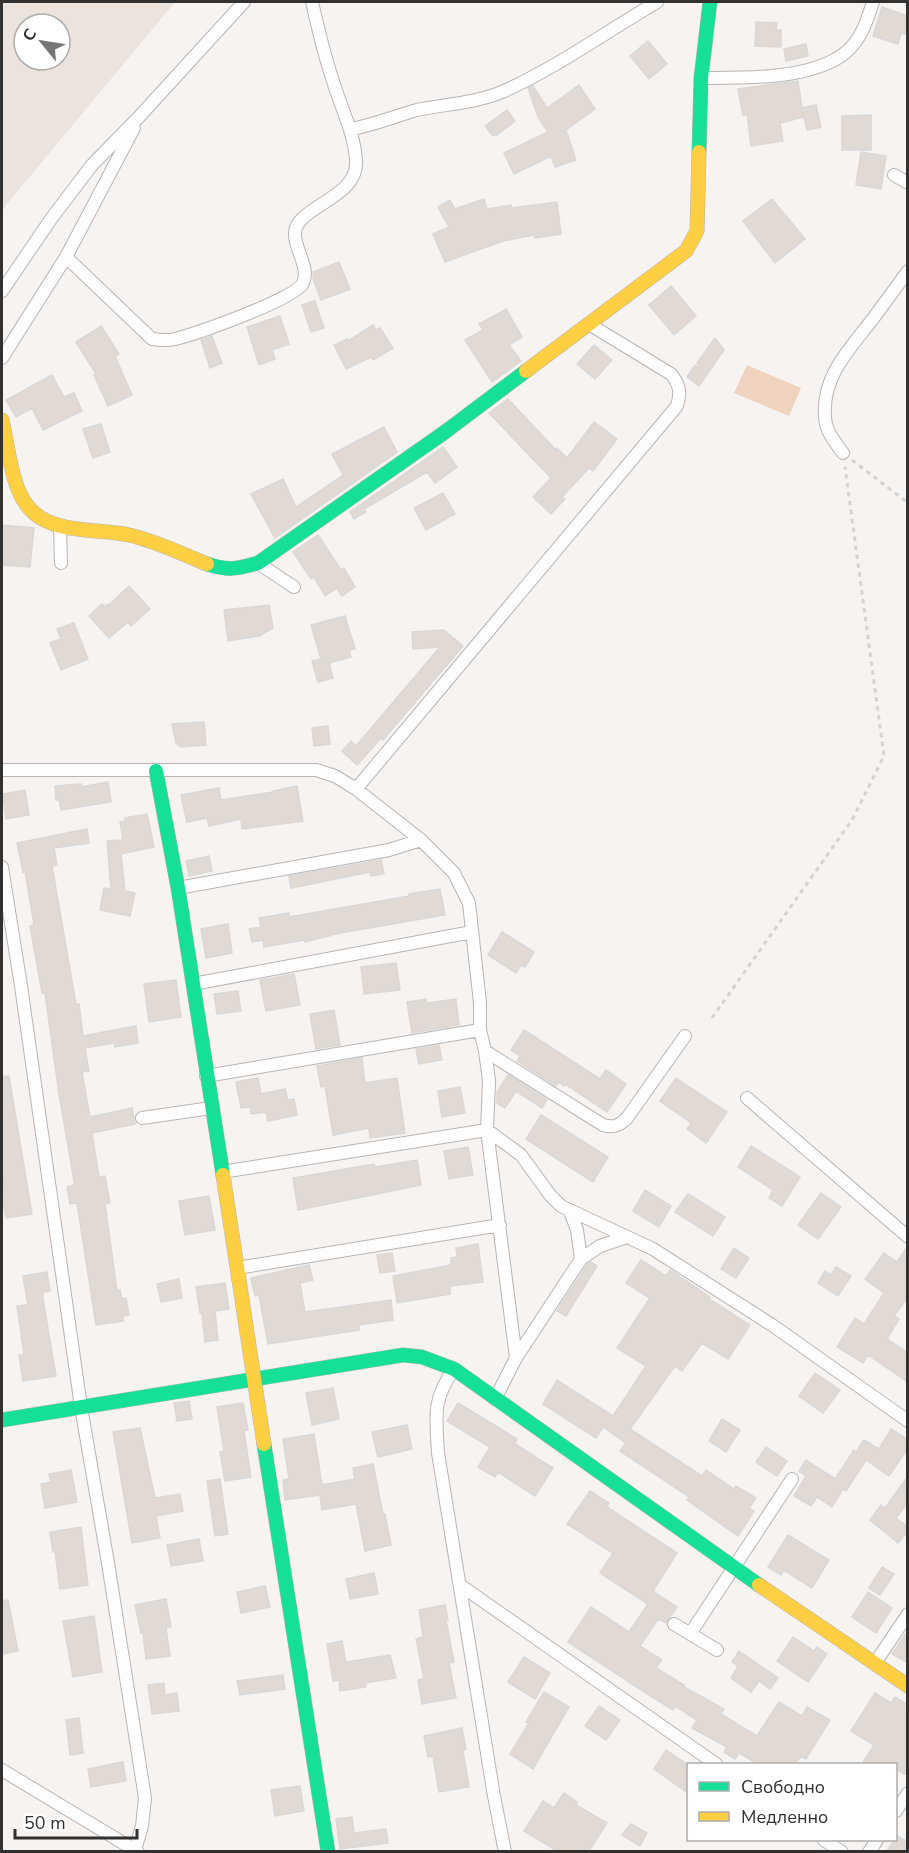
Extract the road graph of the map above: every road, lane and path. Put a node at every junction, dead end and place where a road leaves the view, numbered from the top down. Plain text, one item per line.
1 (244, 2) edge
2 (312, 2) edge
3 (657, 2) edge
4 (710, 2) edge
5 (873, 2) edge
6 (701, 78) junction
7 (138, 118) junction
8 (351, 129) junction
9 (894, 175) dead end
10 (908, 183) edge
11 (66, 257) junction
12 (908, 271) edge
13 (2, 291) edge
14 (589, 324) junction
15 (2, 358) edge
16 (2, 420) edge
17 (843, 453) junction
18 (908, 503) edge
19 (60, 526) junction
20 (61, 563) dead end
21 (258, 563) junction
22 (294, 587) dead end
23 (2, 770) edge
24 (156, 771) junction
25 (356, 789) junction
26 (421, 840) junction
27 (2, 867) edge
28 (178, 888) junction
29 (472, 932) junction
30 (193, 984) junction
31 (712, 1018) dead end
32 (480, 1030) junction
33 (685, 1036) dead end
34 (485, 1051) junction
35 (206, 1077) junction
36 (747, 1098) dead end
37 (211, 1108) junction
38 (142, 1118) dead end
39 (487, 1130) junction
40 (222, 1172) junction
41 (570, 1211) junction
42 (500, 1225) junction
43 (627, 1237) junction
44 (908, 1237) edge
45 (581, 1259) junction
46 (237, 1268) junction
47 (516, 1358) junction
48 (454, 1369) junction
49 (254, 1378) junction
50 (495, 1399) junction
51 (81, 1407) junction
52 (2, 1420) edge
53 (908, 1421) edge
54 (792, 1479) dead end
55 (734, 1568) junction
56 (460, 1586) junction
57 (908, 1614) edge
58 (674, 1624) dead end
59 (690, 1634) junction
60 (717, 1650) dead end
61 (875, 1663) junction
62 (908, 1686) edge
63 (715, 1763) edge
64 (2, 1770) edge
65 (908, 1793) edge
66 (897, 1810) edge
67 (827, 1841) edge
68 (508, 1850) edge
69 (137, 1851) edge
70 (328, 1851) edge
71 (842, 1851) edge

1 - 7 street
2 - 8 street
3 - 8 street
4 - 6 street
5 - 6 street
6 - 14 street
7 - 11 street
7 - 13 street
8 - 11 street
9 - 10 street
11 - 15 street
12 - 17 street
14 - 21 street
14 - 25 street
16 - 19 street
17 - 18 path
17 - 31 path
19 - 20 street
19 - 21 street
21 - 22 street
23 - 24 street
24 - 25 street
24 - 28 street
25 - 26 street
26 - 28 street
26 - 29 street
27 - 51 street
28 - 30 street
29 - 30 street
29 - 32 street
30 - 35 street
32 - 34 street
32 - 35 street
33 - 34 street
34 - 39 street
35 - 37 street
36 - 44 street
37 - 38 street
37 - 40 street
39 - 40 street
39 - 41 street
39 - 42 street
40 - 46 street
41 - 43 street
41 - 45 street
42 - 46 street
42 - 47 street
43 - 45 street
43 - 53 street
45 - 47 street
46 - 49 street
47 - 50 street
48 - 49 street
48 - 50 street
48 - 56 street
49 - 51 street
49 - 70 street
50 - 55 street
51 - 52 street
51 - 69 street
54 - 55 street
55 - 59 street
55 - 61 street
56 - 63 street
56 - 68 street
57 - 61 street
58 - 59 street
59 - 60 street
61 - 62 street
64 - 69 street
65 - 66 street
67 - 71 street

